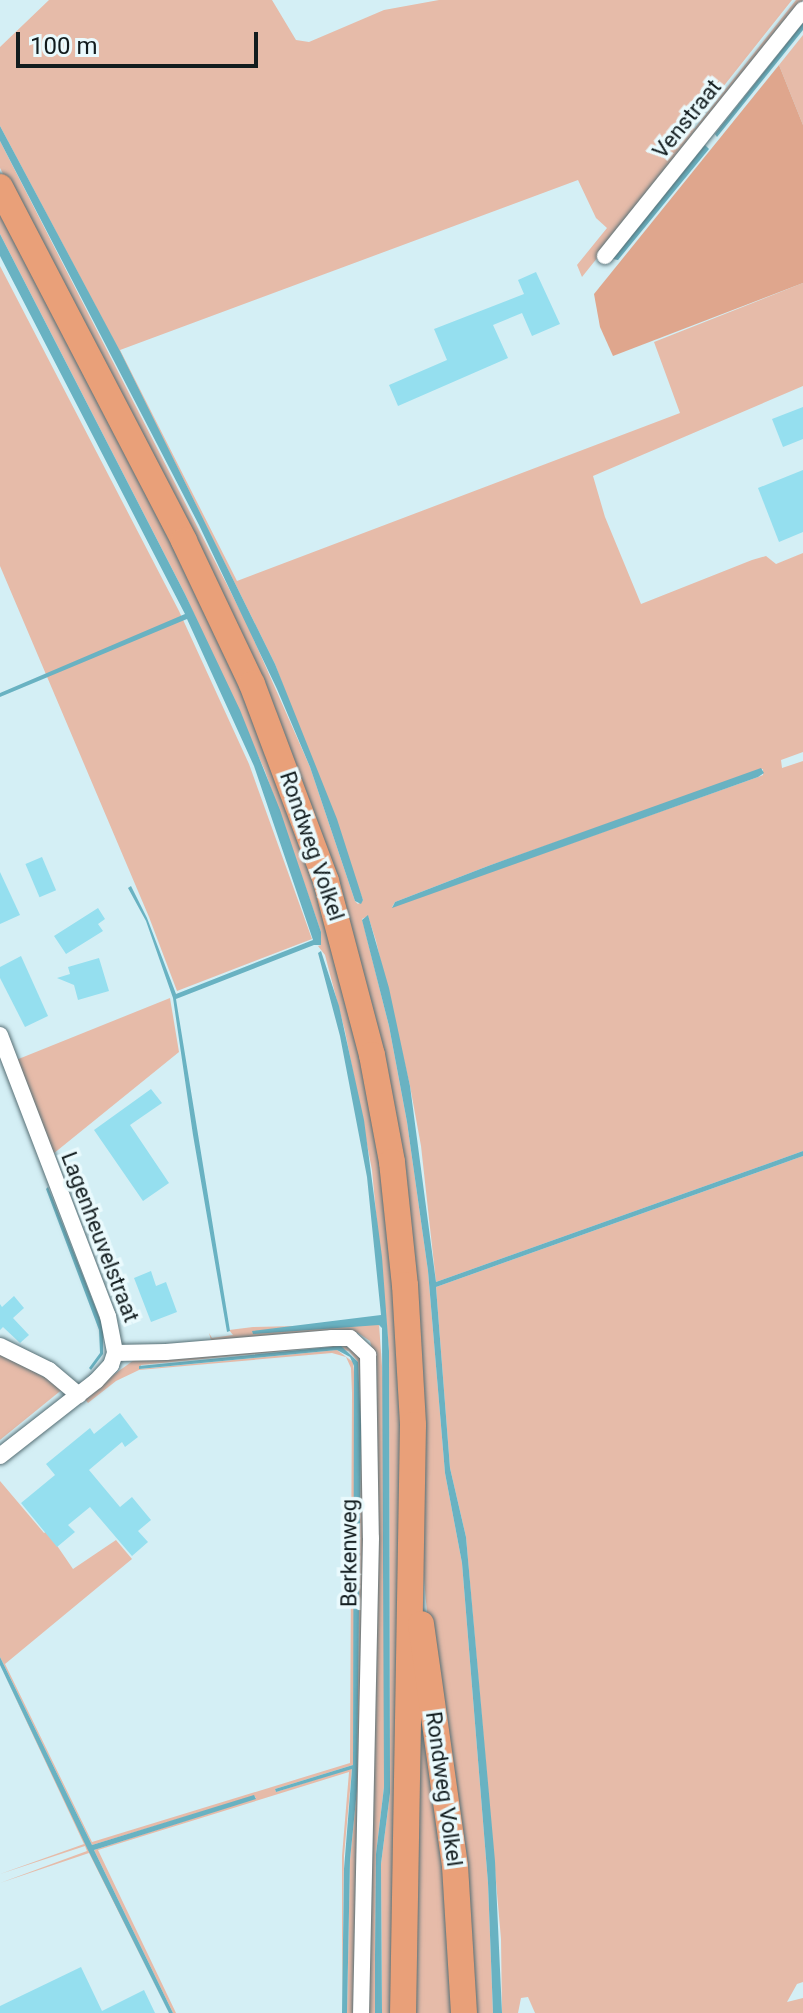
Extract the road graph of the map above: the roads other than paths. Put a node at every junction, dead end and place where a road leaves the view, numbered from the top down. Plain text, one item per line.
1 (803, 10) edge
2 (0, 187) edge
3 (605, 256) dead end
4 (0, 1035) edge
5 (0, 1346) edge
6 (115, 1353) junction
7 (79, 1395) junction
8 (0, 1456) edge
9 (413, 1565) junction
10 (361, 2013) edge
11 (403, 2013) edge
12 (464, 2013) edge

1 - 3 street, Venstraat
2 - 9 main road, Rondweg Volkel
4 - 6 street, Lagenheuvelstraat
5 - 7 street
6 - 7 street, Lagenheuvelstraat
6 - 10 street, Berkenweg
7 - 8 street, Lagenheuvelstraat
9 - 11 main road, Rondweg Volkel
9 - 12 main road, Rondweg Volkel

